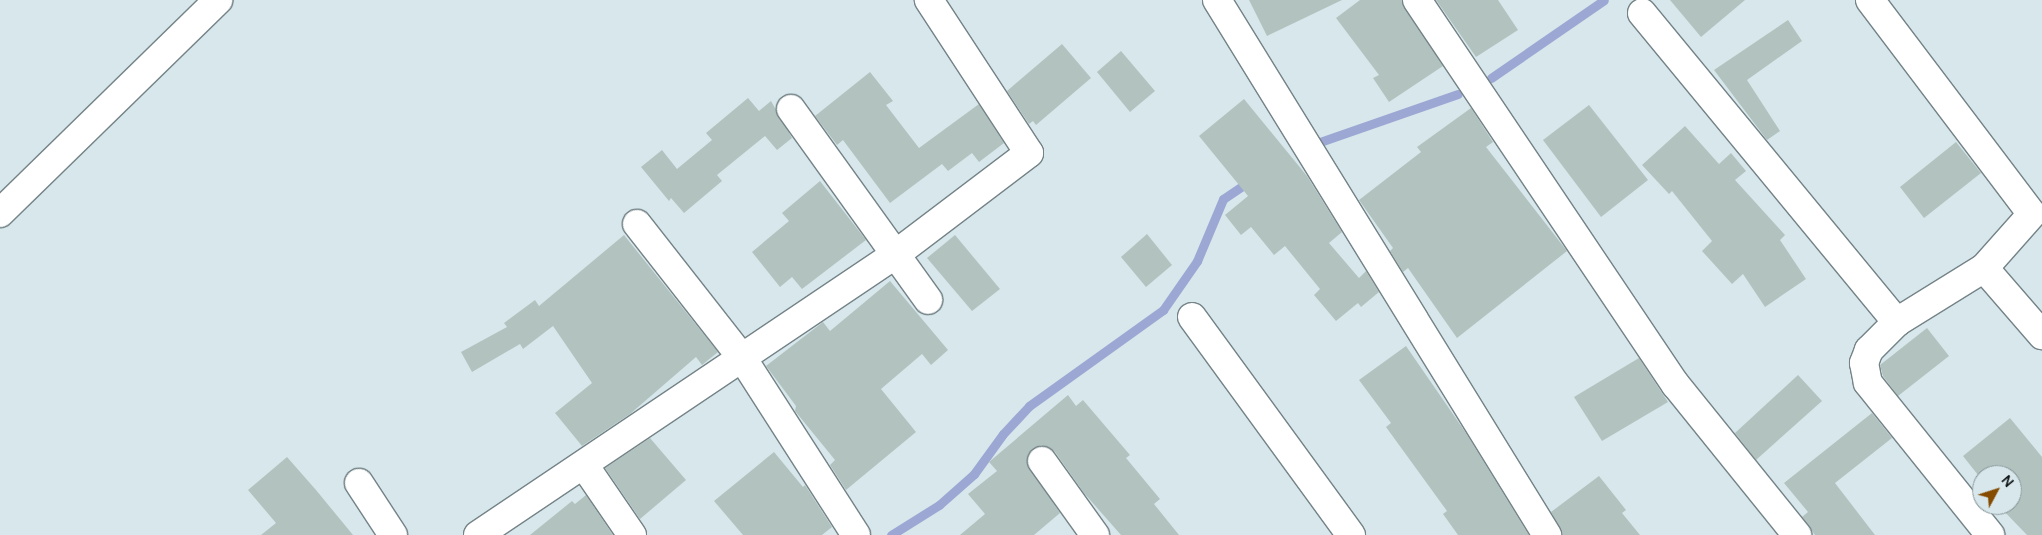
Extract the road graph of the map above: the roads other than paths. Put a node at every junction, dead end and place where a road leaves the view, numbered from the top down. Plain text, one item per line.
1 (218, 0) edge
2 (929, 0) edge
3 (1417, 0) edge
4 (1870, 0) edge
5 (1220, 1) edge
6 (1642, 12) dead end
7 (791, 109) dead end
8 (2037, 211) edge
9 (0, 213) edge
10 (637, 224) dead end
11 (896, 254) junction
12 (1984, 268) junction
13 (928, 300) dead end
14 (1192, 317) dead end
15 (1897, 322) junction
16 (2042, 334) edge
17 (742, 359) junction
18 (1042, 461) dead end
19 (584, 465) junction
20 (359, 482) dead end
21 (854, 532) edge
22 (393, 535) edge
23 (478, 535) edge
24 (632, 535) edge
25 (1095, 535) edge
26 (1351, 535) edge
27 (1547, 535) edge
28 (1797, 535) edge
29 (1990, 535) edge

1 - 9 street
2 - 11 street
3 - 28 street
4 - 8 street
5 - 27 street
6 - 15 street
7 - 11 street
8 - 12 street
10 - 17 street
11 - 13 street
11 - 17 street
12 - 15 street
12 - 16 street
14 - 26 street
15 - 29 street
17 - 19 street
17 - 21 street
18 - 25 street
19 - 23 street
19 - 24 street
20 - 22 street

